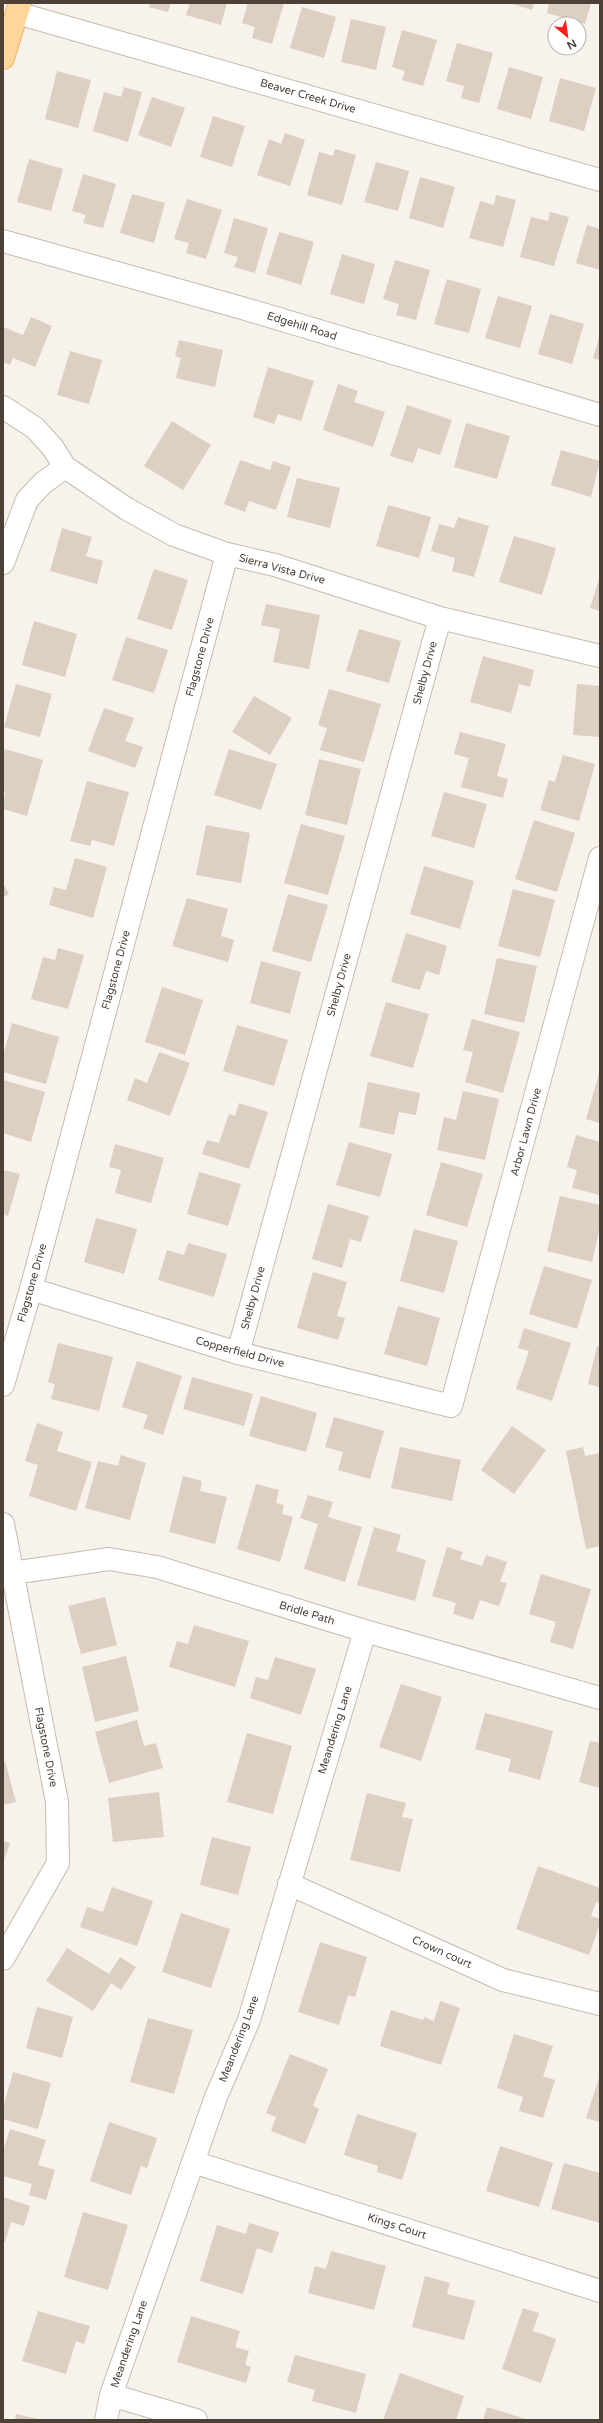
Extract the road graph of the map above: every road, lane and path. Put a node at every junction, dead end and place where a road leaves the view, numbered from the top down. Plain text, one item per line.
1 (18, 8) edge
2 (3, 58) edge
3 (600, 180) edge
4 (3, 241) edge
5 (3, 407) edge
6 (600, 415) edge
7 (65, 467) junction
8 (227, 554) junction
9 (3, 563) edge
10 (440, 618) junction
11 (600, 656) edge
12 (600, 858) edge
13 (31, 1289) junction
14 (238, 1353) junction
15 (3, 1385) edge
16 (451, 1406) joint
17 (3, 1524) edge
18 (12, 1573) junction
19 (365, 1631) junction
20 (600, 1698) edge
21 (289, 1884) junction
22 (3, 1959) edge
23 (600, 2004) edge
24 (193, 2162) junction
25 (600, 2291) edge
26 (111, 2395) junction
27 (106, 2420) edge
28 (196, 2420) edge

1 - 2 main road
1 - 3 street, Beaver Creek Drive
4 - 6 street, Edgehill Road
5 - 7 street, Sierra Vista Drive
7 - 8 street, Sierra Vista Drive
7 - 9 street
8 - 10 street, Sierra Vista Drive
8 - 13 street, Flagstone Drive
10 - 11 street, Sierra Vista Drive
10 - 14 street, Shelby Drive
12 - 16 street, Arbor Lawn Drive
13 - 14 street, Copperfield Drive
13 - 15 street, Flagstone Drive
14 - 16 street, Copperfield Drive
17 - 18 street, Flagstone Drive
18 - 19 street, Bridle Path
18 - 22 street, Flagstone Drive
19 - 20 street, Bridle Path
19 - 21 street, Meandering Lane
21 - 23 street, Crown court
21 - 24 street, Meandering Lane
24 - 25 street, Kings Court
24 - 26 street, Meandering Lane
26 - 27 street, Meandering Lane
26 - 28 street

